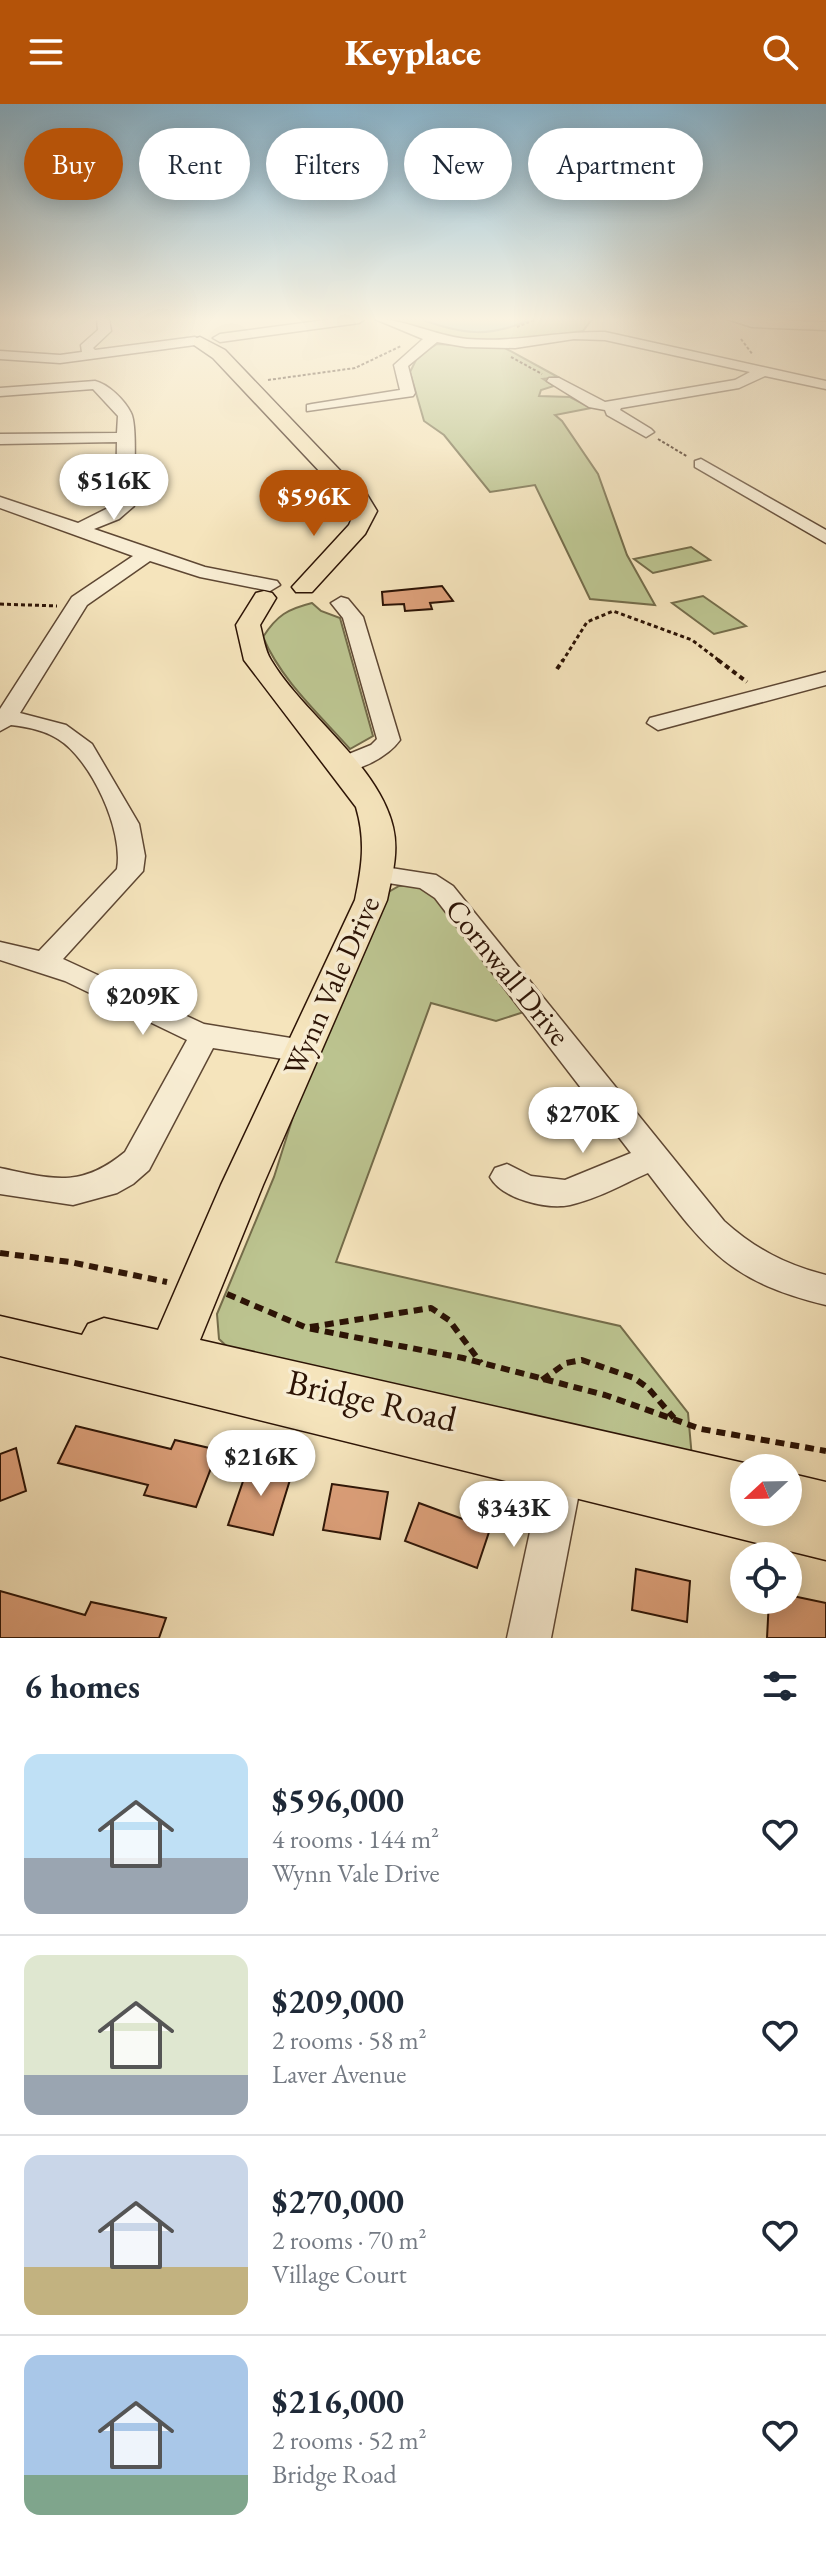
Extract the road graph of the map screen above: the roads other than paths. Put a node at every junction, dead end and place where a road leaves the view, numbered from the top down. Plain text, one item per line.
1 (23, 391) edge
2 (103, 391) edge
3 (255, 391) edge
4 (407, 391) edge
5 (566, 391) edge
6 (700, 391) edge
7 (0, 392) edge
8 (614, 405) junction
9 (312, 408) dead end
10 (646, 432) road end
11 (127, 437) junction
12 (0, 439) edge
13 (701, 464) road end
14 (0, 502) edge
15 (77, 530) junction
16 (826, 538) edge
17 (145, 556) junction
18 (278, 591) junction
19 (341, 603) dead end
20 (826, 678) edge
21 (3, 720) edge
22 (658, 723) dead end
23 (342, 765) junction
24 (378, 874) junction
25 (0, 951) edge
26 (46, 961) junction
27 (205, 1034) junction
28 (303, 1051) junction
29 (654, 1157) junction
30 (507, 1177) dead end
31 (0, 1181) edge
32 (826, 1290) edge
33 (0, 1314) edge
34 (0, 1336) edge
35 (169, 1365) junction
36 (562, 1458) junction
37 (730, 1485) edge
38 (802, 1500) edge
39 (826, 1506) edge
40 (826, 1535) edge
41 (529, 1638) edge

1 - 7 street
2 - 11 street
3 - 18 main road
4 - 9 street
5 - 8 street
6 - 8 street
8 - 10 street
11 - 12 street
11 - 15 street
13 - 16 street
14 - 15 street
15 - 17 street
17 - 18 street
17 - 21 street
18 - 23 main road, Wynn Vale Drive
19 - 23 street
20 - 22 street
21 - 26 street
23 - 24 main road, Wynn Vale Drive
24 - 28 main road, Wynn Vale Drive
24 - 29 street, Cornwall Drive
25 - 26 street
26 - 27 street
27 - 28 street
27 - 31 street
28 - 35 main road, Wynn Vale Drive
29 - 30 street
29 - 32 street, Cornwall Drive
33 - 35 main road, Bridge Road
34 - 35 main road, Bridge Road
35 - 36 main road, Bridge Road
36 - 37 main road, Bridge Road
36 - 40 main road, Bridge Road
36 - 41 street
38 - 39 main road

